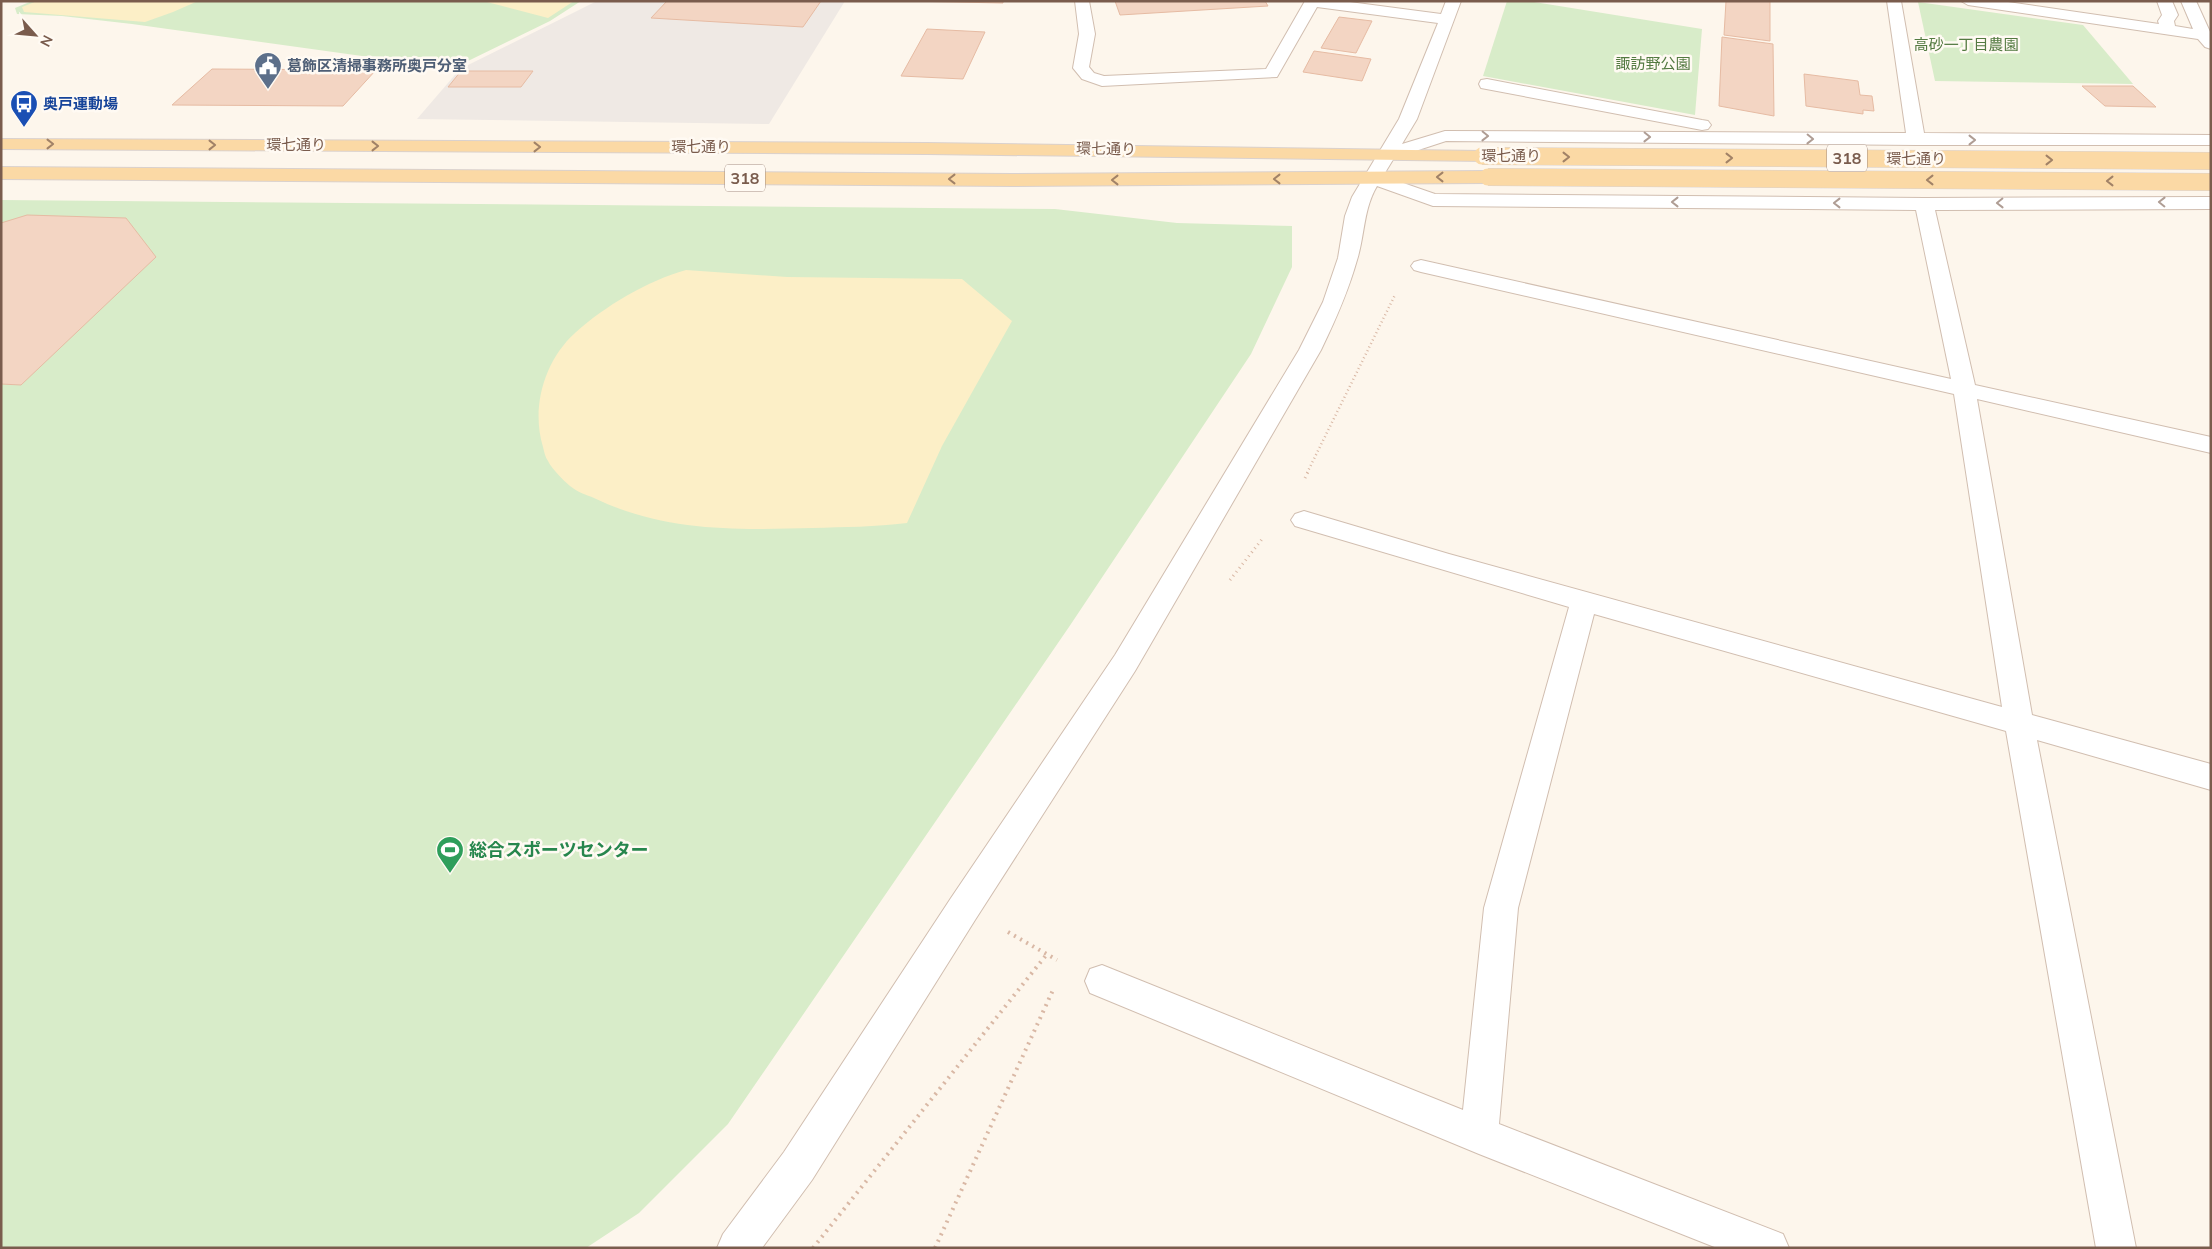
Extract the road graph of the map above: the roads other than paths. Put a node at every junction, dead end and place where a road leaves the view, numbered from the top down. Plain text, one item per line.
1 (1082, 1) edge
2 (1454, 1) edge
3 (1894, 1) edge
4 (1968, 1) edge
5 (2164, 1) edge
6 (2188, 1) edge
7 (1313, 2) edge
8 (1445, 19) junction
9 (2169, 30) junction
10 (2207, 39) edge
11 (1487, 84) dead end
12 (1722, 138) junction
13 (1916, 140) junction
14 (2211, 140) edge
15 (1, 144) edge
16 (1387, 154) junction
17 (2211, 161) edge
18 (1, 173) edge
19 (1371, 178) junction
20 (2211, 182) edge
21 (2211, 203) edge
22 (1924, 204) junction
23 (1421, 266) dead end
24 (1964, 388) junction
25 (2211, 445) edge
26 (1304, 520) dead end
27 (1584, 601) junction
28 (2019, 723) junction
29 (2211, 777) edge
30 (1102, 981) dead end
31 (1480, 1135) junction
32 (737, 1248) edge
33 (1769, 1248) edge
34 (2116, 1248) edge

1 - 7 street
2 - 8 street
3 - 13 street
4 - 9 street
5 - 9 street
6 - 10 street
7 - 8 street
8 - 16 street
9 - 10 street
11 - 12 street
12 -> 13 street
16 -> 12 street
13 -> 14 street
15 -> 16 main road, 環七通り / 318
16 -> 17 main road, 環七通り / 318, bridge
16 - 19 street
19 -> 18 main road, 環七通り / 318
20 -> 19 main road, 環七通り / 318, bridge
22 -> 19 street
19 - 32 street
21 -> 22 street
22 - 24 street
23 - 24 street
24 - 25 street
24 - 28 street
26 - 27 street
27 - 28 street
27 - 31 street
28 - 29 street
28 - 34 street
30 - 31 street
31 - 33 street

